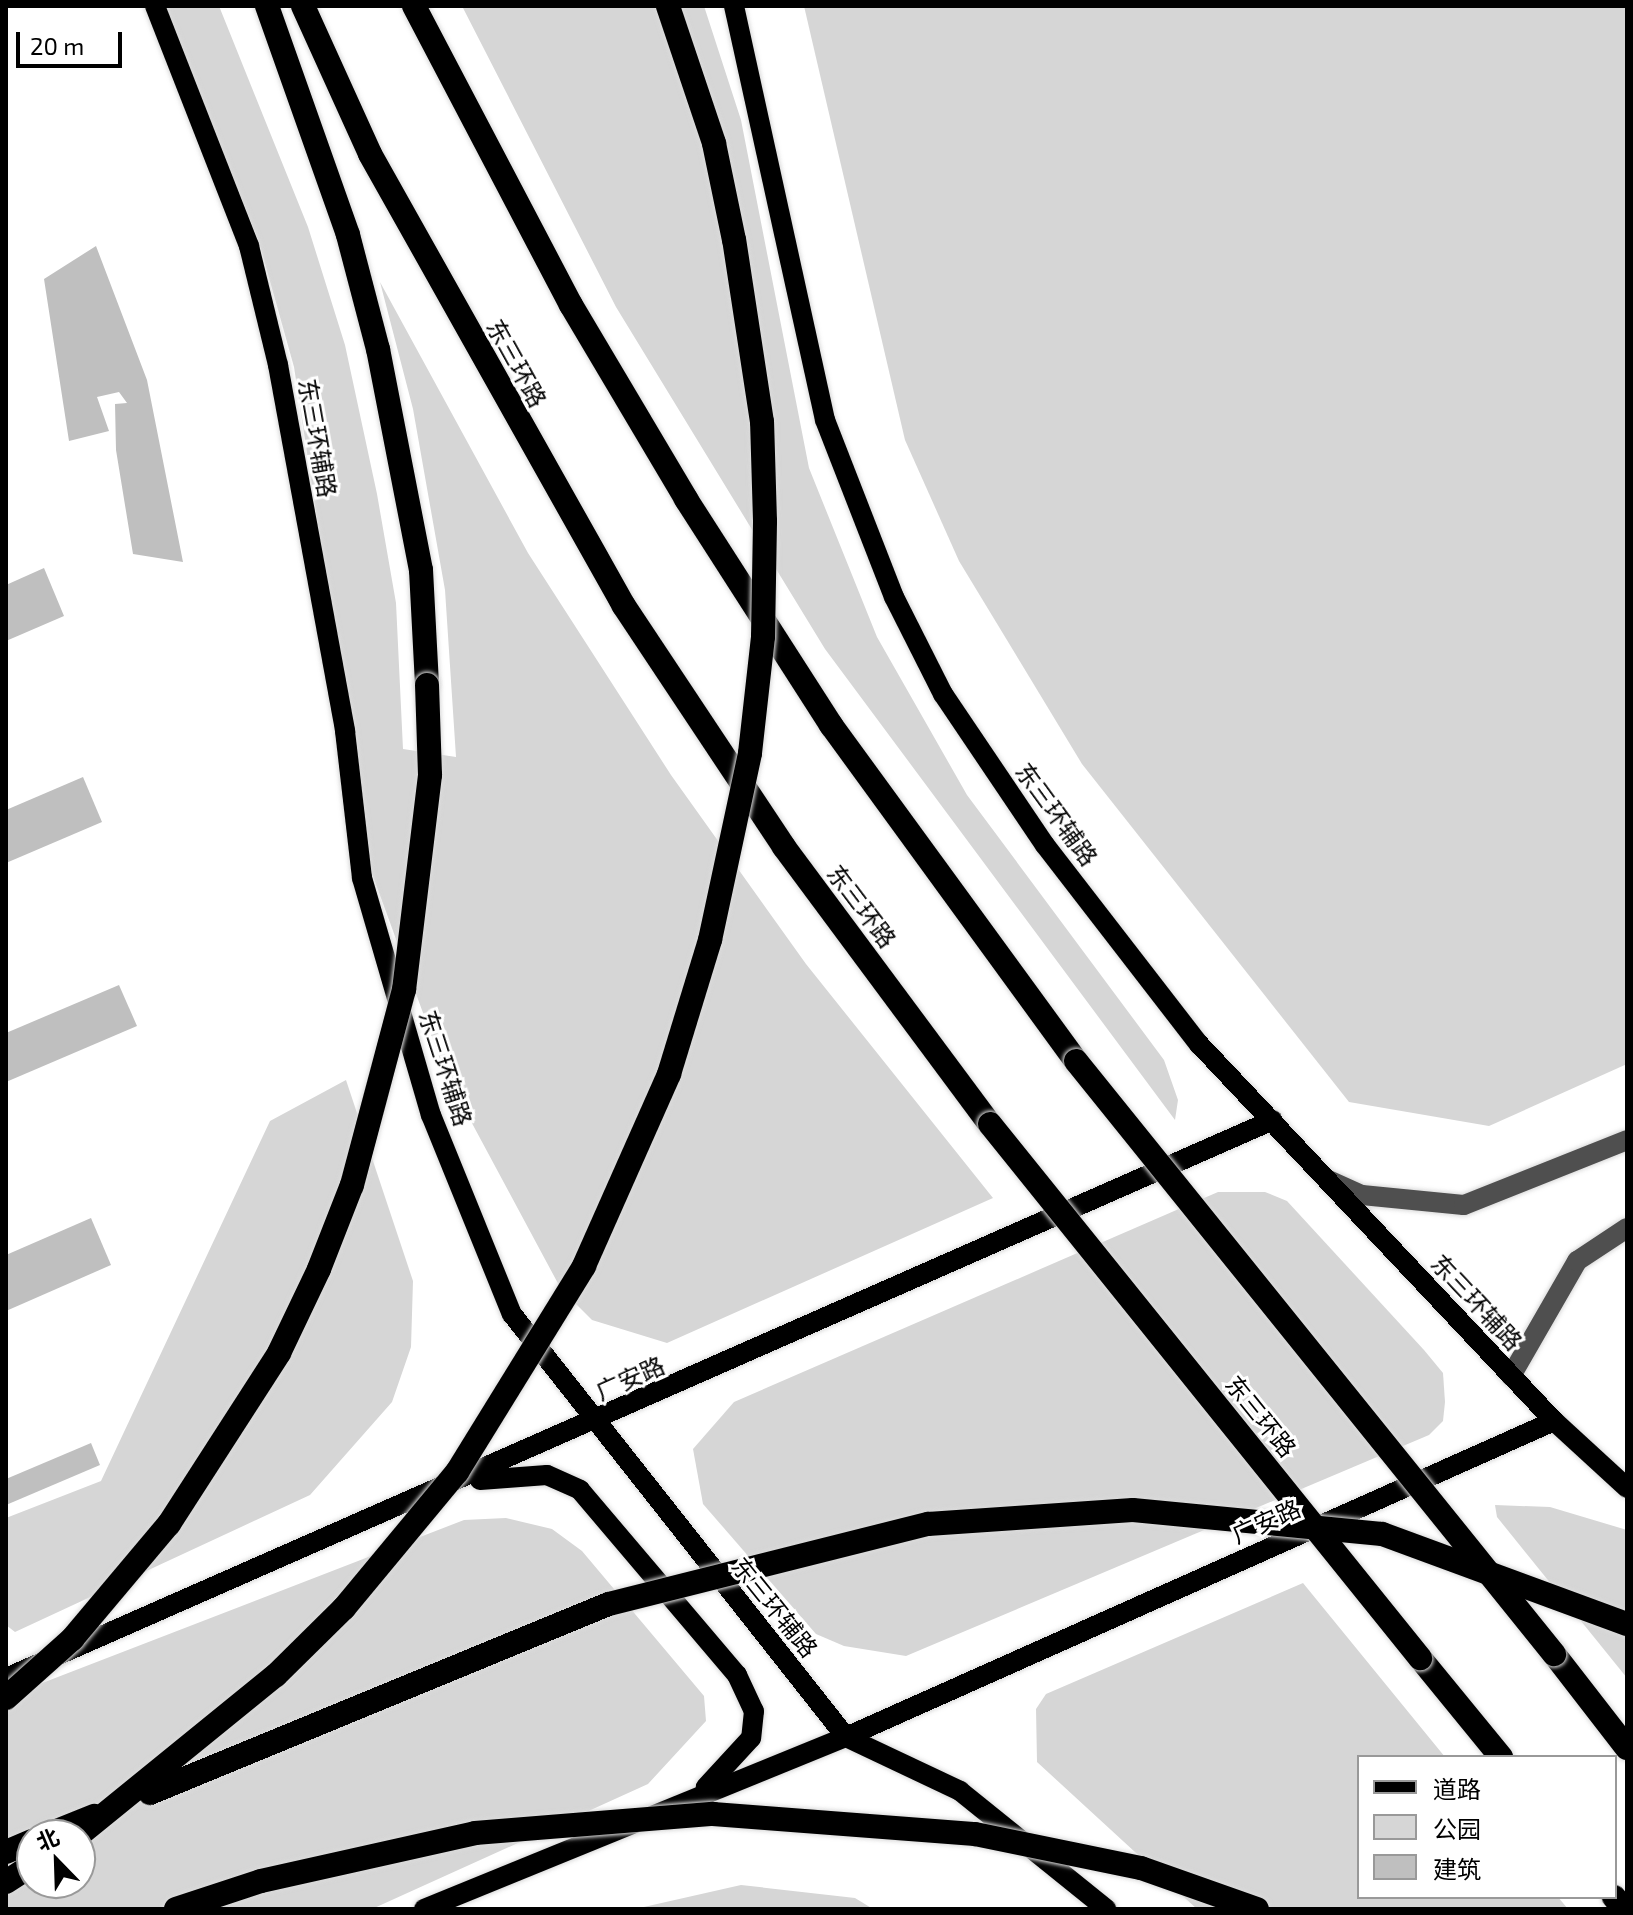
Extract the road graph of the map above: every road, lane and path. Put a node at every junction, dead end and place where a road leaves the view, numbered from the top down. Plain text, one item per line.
1 (155, 6) edge
2 (267, 6) edge
3 (303, 6) edge
4 (414, 6) edge
5 (668, 6) edge
6 (734, 6) edge
7 (1273, 1120) junction
8 (1627, 1140) edge
9 (1326, 1179) junction
10 (1627, 1228) edge
11 (1511, 1376) junction
12 (1554, 1421) junction
13 (592, 1424) junction
14 (456, 1483) junction
15 (1627, 1488) edge
16 (1627, 1624) edge
17 (6, 1678) edge
18 (6, 1698) edge
19 (846, 1737) junction
20 (1627, 1748) edge
21 (1499, 1755) edge
22 (687, 1802) junction
23 (86, 1819) edge
24 (96, 1821) edge
25 (176, 1909) edge
26 (424, 1909) edge
27 (1106, 1909) edge
28 (1257, 1909) edge

1 - 13 main road, 东三环辅路
2 - 18 highway, bridge
3 - 21 highway, 东三环路, bridge
4 - 20 highway, bridge
5 - 24 highway, bridge
6 - 7 main road, 东三环辅路
7 - 9 main road, 东三环辅路
7 - 13 main road, 广安路
8 - 9 street
9 - 11 main road, 东三环辅路
10 - 11 street
11 - 12 main road, 东三环辅路
12 - 15 main road, 东三环辅路
12 - 19 main road, 广安路
13 - 14 main road, 广安路
13 - 19 main road, 东三环辅路
14 - 17 main road, 广安路
14 - 22 main road
16 - 23 highway, bridge
19 - 22 main road, 广安路
19 - 27 main road, 东三环辅路
22 - 26 main road, 广安路
25 - 28 highway, bridge

